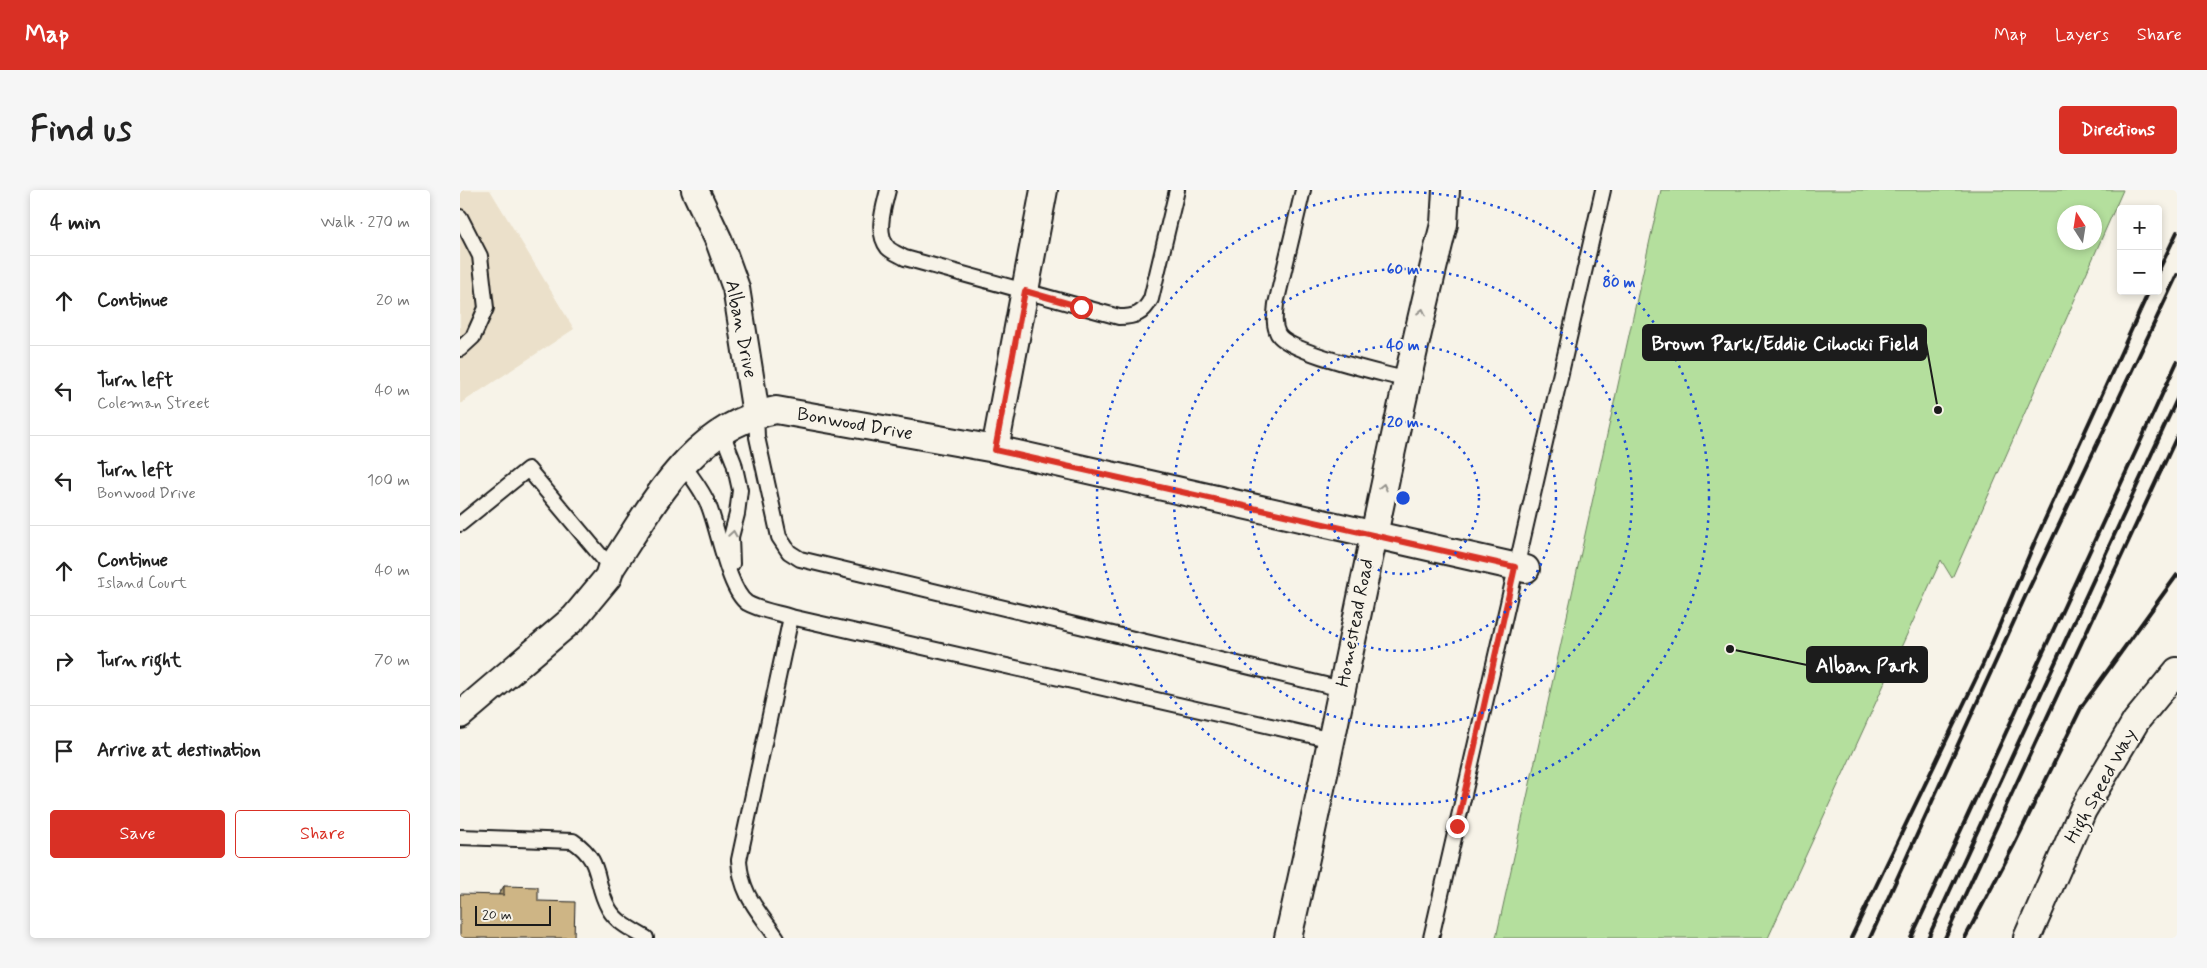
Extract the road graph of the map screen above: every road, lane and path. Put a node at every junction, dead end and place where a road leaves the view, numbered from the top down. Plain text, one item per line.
1 (695, 190) edge
2 (888, 190) edge
3 (1044, 190) edge
4 (1177, 190) edge
5 (1303, 190) edge
6 (1446, 190) edge
7 (1603, 190) edge
8 (460, 217) edge
9 (1025, 291) junction
10 (460, 349) edge
11 (1407, 380) junction
12 (756, 414) junction
13 (721, 430) junction
14 (995, 450) junction
15 (683, 466) junction
16 (460, 524) edge
17 (1372, 535) junction
18 (612, 568) junction
19 (1520, 568) junction
20 (733, 582) junction
21 (791, 617) junction
22 (2177, 670) edge
23 (1342, 688) junction
24 (460, 715) edge
25 (1332, 740) junction
26 (460, 837) edge
27 (646, 938) edge
28 (777, 938) edge
29 (1288, 938) edge
30 (1431, 938) edge
31 (2027, 938) edge

1 - 12 street, Alban Drive
2 - 9 lane
3 - 9 street
4 - 9 lane
5 - 11 lane
11 -> 6 street, Homestead Road
7 - 19 lane
8 - 10 lane
9 - 14 street
17 -> 11 street, Homestead Road
12 - 13 street, Bonwood Drive
12 - 14 street, Bonwood Drive
12 - 23 lane
13 - 15 street, Bonwood Drive
20 -> 13 lane
14 - 17 street, Bonwood Drive
15 - 18 street, Bonwood Drive
15 - 20 lane
16 - 18 lane
17 - 19 street, Bonwood Drive
17 - 23 street, Homestead Road
18 - 24 street, Bonwood Drive
19 - 30 lane
20 - 21 lane
21 - 25 lane
21 - 28 lane
22 - 31 street, High Speed Way
23 - 25 street, Homestead Road
25 - 29 street, Homestead Road
26 - 27 lane

